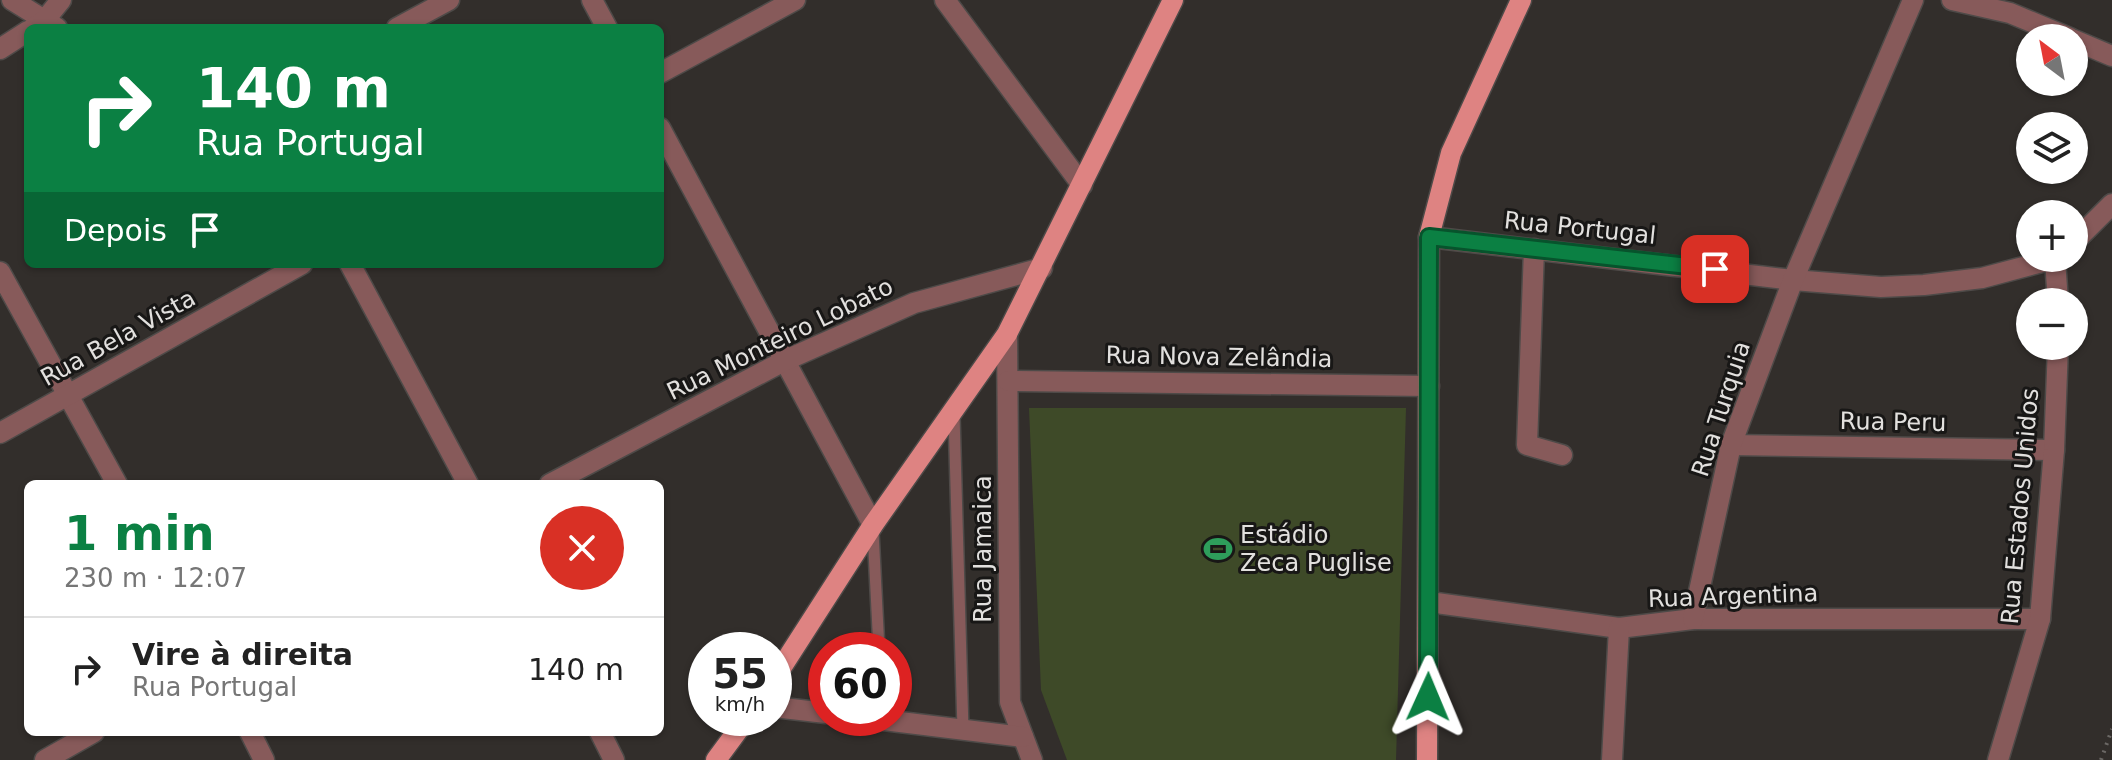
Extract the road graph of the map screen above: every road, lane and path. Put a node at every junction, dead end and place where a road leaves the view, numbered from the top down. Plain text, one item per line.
1 (12, 0) edge
2 (61, 0) edge
3 (449, 0) edge
4 (592, 0) edge
5 (795, 0) edge
6 (945, 0) edge
7 (1173, 0) edge
8 (1521, 0) edge
9 (1913, 0) edge
10 (1952, 0) edge
11 (37, 24) edge
12 (42, 24) edge
13 (404, 24) edge
14 (605, 24) edge
15 (2036, 24) edge
16 (24, 36) edge
17 (2088, 46) edge
18 (0, 49) edge
19 (2112, 56) edge
20 (664, 71) edge
21 (664, 135) edge
22 (1082, 185) junction
23 (2112, 204) edge
24 (2088, 228) edge
25 (1429, 237) junction
26 (1534, 249) junction
27 (295, 268) edge
28 (352, 268) edge
29 (1042, 268) junction
30 (2016, 269) edge
31 (0, 272) edge
32 (1793, 280) junction
33 (1007, 334) junction
34 (786, 360) junction
35 (2057, 360) edge
36 (1008, 381) junction
37 (1429, 386) junction
38 (69, 396) junction
39 (954, 410) junction
40 (0, 433) edge
41 (1731, 445) junction
42 (2054, 450) junction
43 (1562, 455) dead end
44 (115, 480) edge
45 (466, 480) edge
46 (558, 480) edge
47 (873, 525) junction
48 (1429, 602) junction
49 (1693, 619) junction
50 (2040, 619) junction
51 (1619, 628) junction
52 (878, 632) edge
53 (792, 651) edge
54 (912, 723) edge
55 (2112, 729) edge
56 (963, 730) junction
57 (87, 736) edge
58 (252, 736) edge
59 (602, 736) edge
60 (734, 736) edge
61 (1023, 737) junction
62 (45, 760) edge
63 (264, 760) edge
64 (614, 760) edge
65 (716, 760) edge
66 (1032, 760) edge
67 (1427, 760) edge
68 (1612, 760) edge
69 (1998, 760) edge
70 (2101, 760) edge

1 - 11 street
2 - 12 street
3 - 13 street
4 - 14 street
5 - 20 street
6 - 22 street
7 - 22 main road
8 - 25 main road
9 - 32 street, Rua Turquia
10 - 15 street
16 - 18 street
17 - 19 street
21 - 34 street
22 - 29 main road
23 - 24 street
25 - 26 street, Rua Portugal
25 - 37 main road
26 - 32 street, Rua Portugal
26 - 43 street
27 - 38 street, Rua Bela Vista
28 - 45 street
29 - 33 main road
29 - 34 street, Rua Monteiro Lobato
30 - 32 street, Rua Portugal
31 - 38 street
32 - 41 street, Rua Turquia
33 - 36 street, Rua Jamaica
33 - 39 main road
34 - 46 street, Rua Monteiro Lobato
34 - 47 street
35 - 42 street, Rua Estados Unidos
36 - 37 street, Rua Nova Zelândia
36 - 61 street, Rua Jamaica
37 - 48 main road
38 - 40 street, Rua Bela Vista
38 - 44 street
39 - 47 main road
39 - 56 lane
41 - 42 street, Rua Peru
41 - 49 street, Rua Turquia
42 - 50 street, Rua Estados Unidos
47 - 52 lane
47 - 53 main road
48 - 51 street, Rua Argentina
48 - 67 main road
49 - 50 street, Rua Argentina
49 - 51 street, Rua Argentina
50 - 69 street, Rua Estados Unidos
51 - 68 street
54 - 56 street
55 - 70 path
56 - 61 street
57 - 62 street
58 - 63 street
59 - 64 street
60 - 65 main road
61 - 66 street, Rua Jamaica

